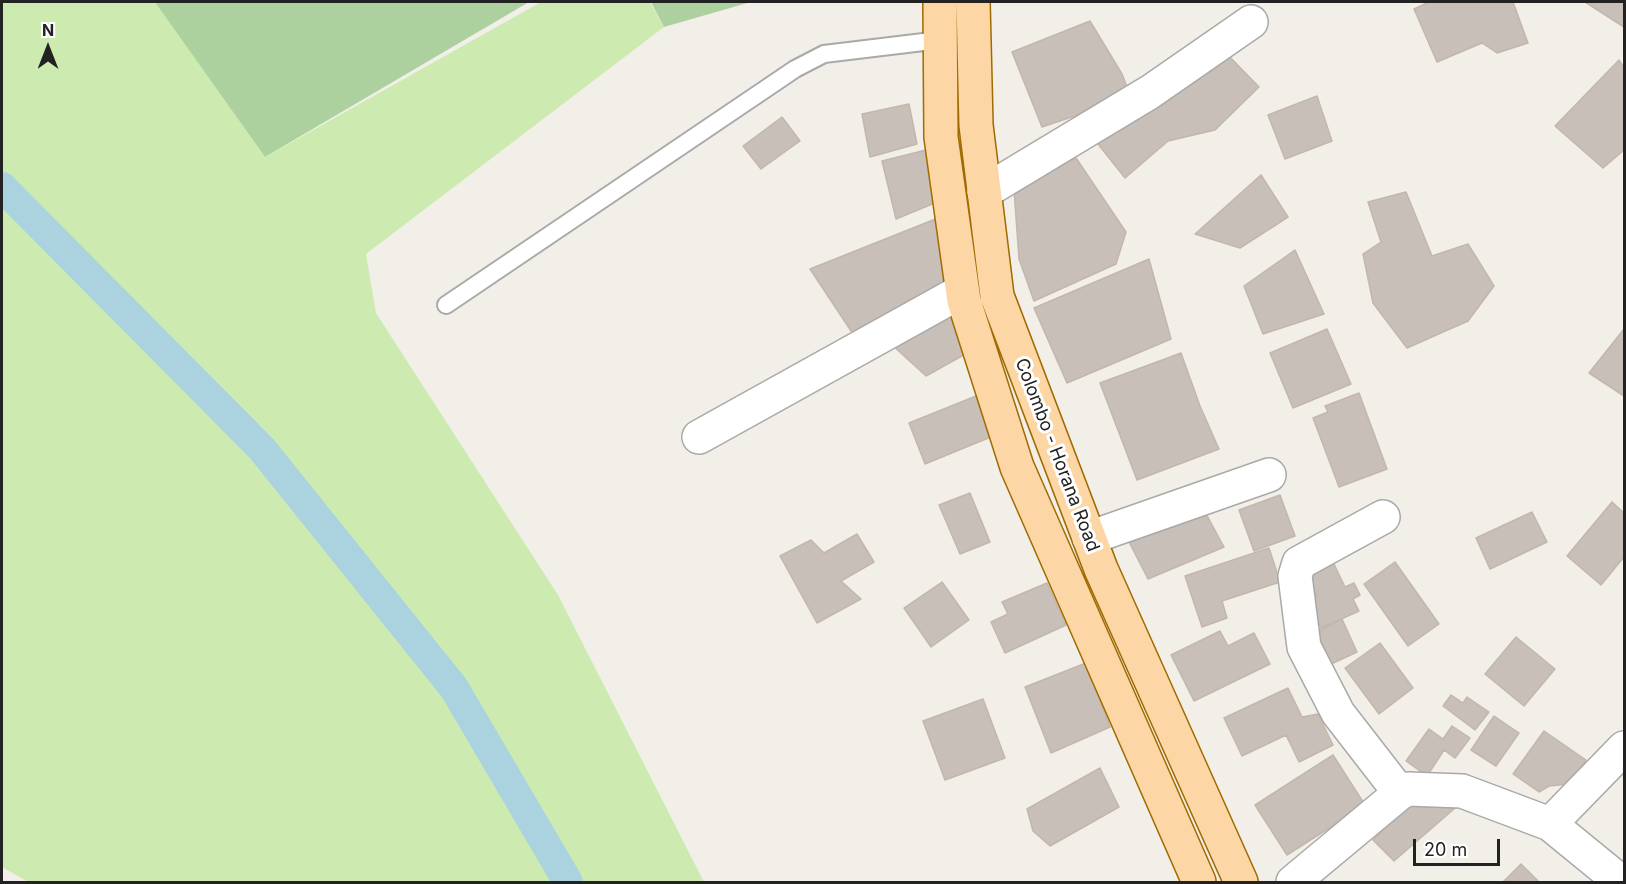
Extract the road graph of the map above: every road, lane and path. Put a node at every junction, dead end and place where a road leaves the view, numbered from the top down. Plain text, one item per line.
1 (940, 2) edge
2 (974, 2) edge
3 (1251, 22) dead end
4 (940, 40) junction
5 (984, 192) junction
6 (962, 291) junction
7 (446, 305) dead end
8 (699, 437) dead end
9 (1269, 475) dead end
10 (1383, 517) dead end
11 (1089, 538) junction
12 (1624, 748) edge
13 (1400, 793) junction
14 (1550, 824) junction
15 (1199, 882) edge
16 (1241, 882) edge
17 (1293, 882) edge
18 (1620, 882) edge

1 - 4 main road, Colombo - Horana Road
2 - 5 main road, Colombo - Horana Road
3 - 5 street
4 - 6 main road, Colombo - Horana Road
4 - 7 lane
5 - 11 main road, Colombo - Horana Road
6 - 8 street
6 - 15 main road, Colombo - Horana Road
9 - 11 street
10 - 13 street
11 - 16 main road, Colombo - Horana Road
12 - 14 street
13 - 14 street
13 - 17 street
14 - 18 street

